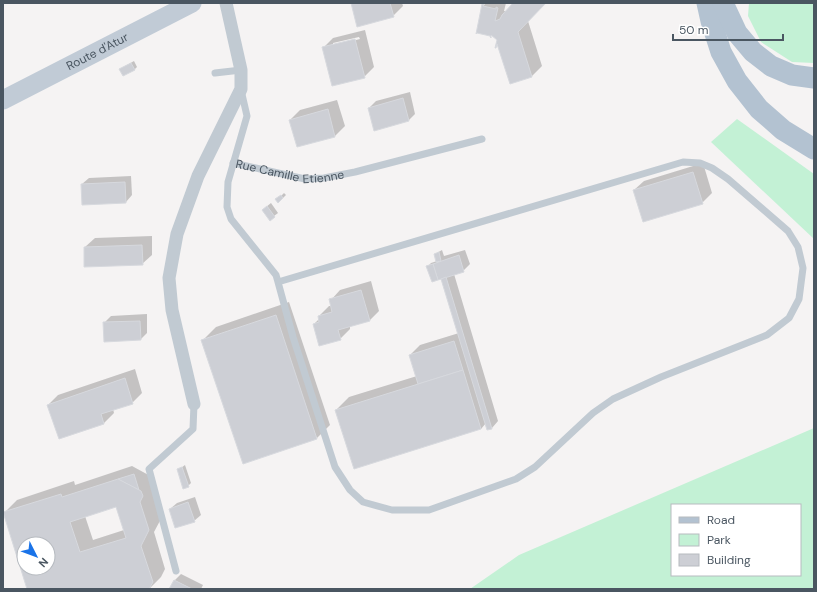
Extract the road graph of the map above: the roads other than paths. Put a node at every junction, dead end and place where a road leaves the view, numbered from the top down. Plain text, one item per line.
1 (192, 3) edge
2 (226, 3) edge
3 (707, 3) edge
4 (723, 3) edge
5 (241, 70) junction
6 (215, 73) dead end
7 (814, 78) edge
8 (241, 89) junction
9 (6, 95) edge
10 (482, 139) dead end
11 (814, 149) edge
12 (233, 163) junction
13 (278, 282) junction
14 (194, 404) joint
15 (176, 571) dead end

1 - 9 street, Route d'Atur
2 - 5 street, Rue Camille Etienne
3 - 11 main road
4 - 7 main road
5 - 6 lane
5 - 8 street, Rue Camille Etienne
8 - 12 lane, Rue Camille Etienne
8 - 14 street
10 - 12 lane, Rue Camille Etienne
12 - 13 lane
13 - 13 lane
14 - 15 lane

